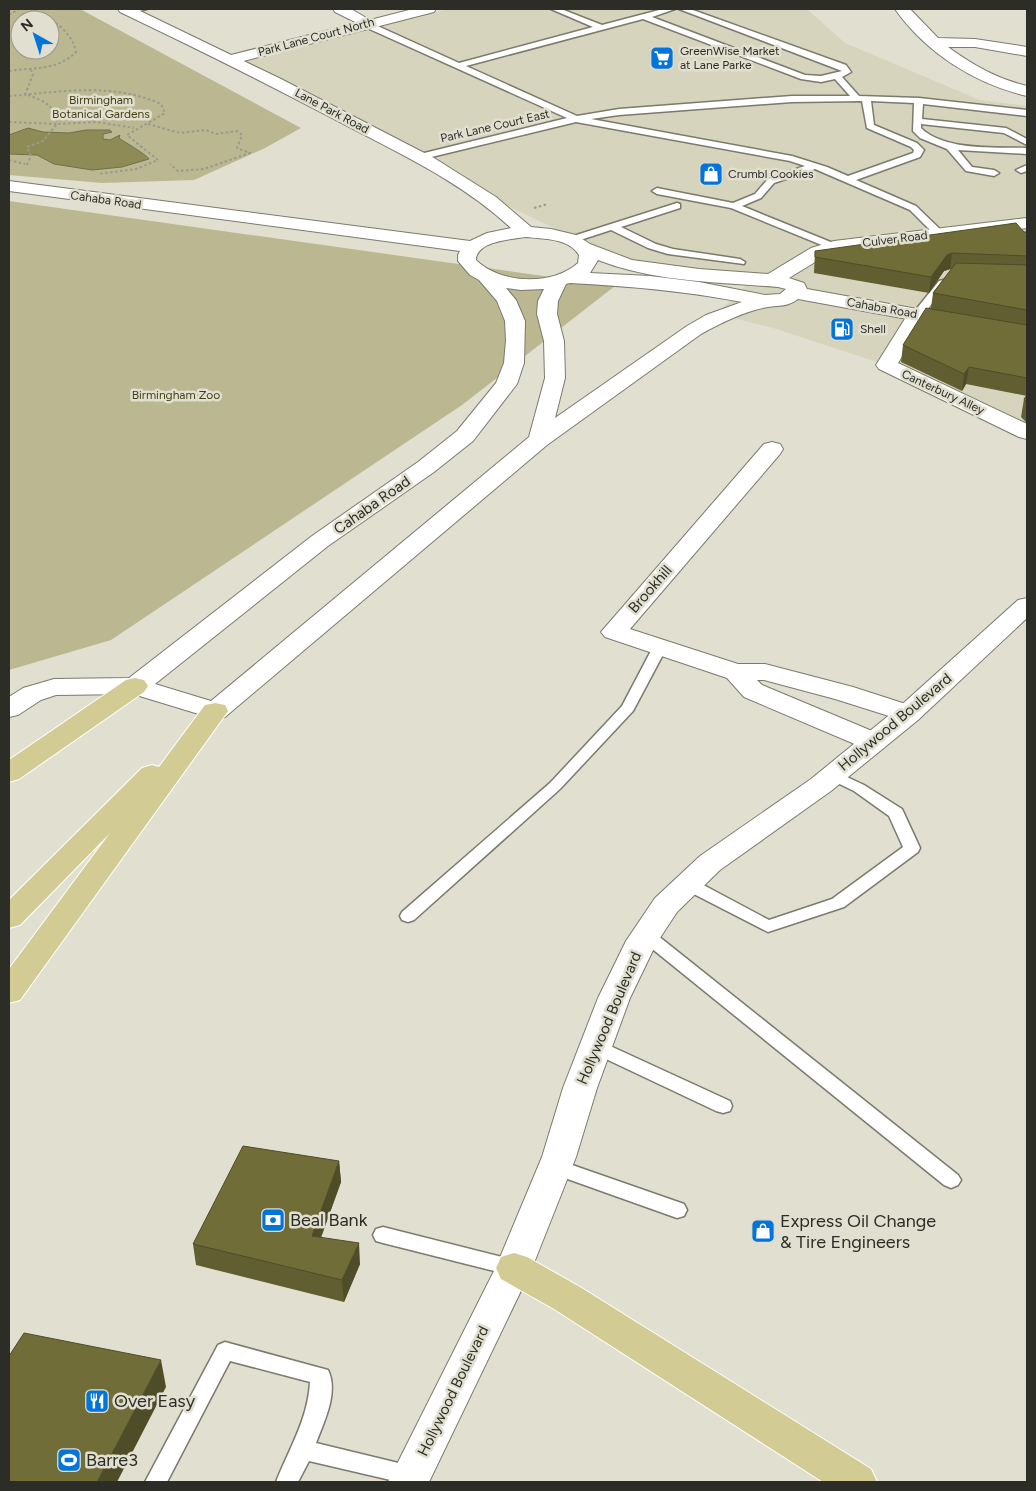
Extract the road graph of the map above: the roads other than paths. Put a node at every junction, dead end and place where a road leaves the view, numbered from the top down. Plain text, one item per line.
1 (340, 9) edge
2 (428, 9) edge
3 (555, 9) edge
4 (671, 9) edge
5 (683, 9) edge
6 (902, 9) edge
7 (133, 10) edge
8 (643, 16) junction
9 (368, 25) junction
10 (600, 27) junction
11 (933, 42) junction
12 (1027, 51) edge
13 (232, 59) junction
14 (458, 66) junction
15 (837, 76) junction
16 (1027, 91) edge
17 (862, 98) junction
18 (919, 101) junction
19 (1027, 114) edge
20 (576, 119) junction
21 (917, 121) junction
22 (1027, 142) edge
23 (950, 147) junction
24 (1027, 151) edge
25 (419, 157) junction
26 (815, 166) junction
27 (994, 173) dead end
28 (849, 179) junction
29 (9, 186) edge
30 (657, 191) dead end
31 (677, 206) dead end
32 (734, 206) junction
33 (612, 227) junction
34 (1018, 228) edge
35 (526, 232) junction
36 (939, 233) junction
37 (578, 244) junction
38 (472, 247) junction
39 (834, 247) junction
40 (740, 262) dead end
41 (950, 274) edge
42 (487, 277) junction
43 (563, 279) junction
44 (772, 280) junction
45 (795, 293) junction
46 (765, 301) junction
47 (918, 314) junction
48 (1027, 335) edge
49 (1027, 432) edge
50 (540, 440) junction
51 (772, 449) dead end
52 (1027, 605) edge
53 (660, 647) junction
54 (736, 672) junction
55 (135, 686) junction
56 (9, 709) edge
57 (215, 711) junction
58 (908, 714) junction
59 (874, 742) junction
60 (9, 773) edge
61 (832, 776) junction
62 (688, 884) junction
63 (408, 916) dead end
64 (9, 918) edge
65 (646, 935) junction
66 (9, 992) edge
67 (595, 1046) junction
68 (723, 1106) dead end
69 (555, 1166) junction
70 (951, 1180) dead end
71 (677, 1210) dead end
72 (382, 1235) dead end
73 (514, 1268) junction
74 (303, 1450) junction
75 (410, 1479) edge
76 (156, 1482) edge
77 (287, 1482) edge
78 (857, 1482) edge

1 - 9 street
2 - 9 street, Park Lane Court North
3 - 10 lane
4 - 8 lane
5 - 15 lane
6 - 11 street
7 - 13 street, Lane Park Road
8 - 10 lane
8 - 15 lane
9 - 13 street, Park Lane Court North
9 - 14 lane
10 - 14 lane
11 - 12 street
11 - 16 street
13 - 25 street, Lane Park Road
14 - 20 lane
15 - 17 lane
17 - 18 lane, Park Lane Court East
17 - 20 lane, Park Lane Court East
17 - 28 lane
18 - 19 lane, Park Lane Court East
18 - 21 lane
20 - 25 lane, Park Lane Court East
20 - 26 lane
21 - 22 lane
21 - 23 lane
23 - 24 lane
23 - 27 lane
25 - 35 street, Lane Park Road
26 - 28 lane
26 - 32 lane
28 - 36 lane
29 - 38 street, Cahaba Road
30 - 32 lane
31 - 33 lane
32 - 39 lane
33 - 37 lane
33 - 40 lane
34 - 36 street, Culver Road
35 - 37 street, Cahaba Road
35 - 38 street, Cahaba Road
36 - 39 street, Culver Road
37 - 43 street, Cahaba Road
37 - 44 street, Cahaba Road
38 - 42 street, Cahaba Road
39 - 44 street, Culver Road
41 - 47 lane
42 - 43 street, Cahaba Road
42 - 55 street, Cahaba Road
43 - 46 street, Cahaba Road
43 - 50 street
44 - 45 street, Cahaba Road
45 - 46 street, Cahaba Road
45 - 47 street, Cahaba Road
46 - 50 street, Cahaba Road
47 - 48 street, Cahaba Road
47 - 49 street, Canterbury Alley
50 - 57 street, Cahaba Road
51 - 53 street, Brookhill
52 - 58 street, Hollywood Boulevard
53 - 54 street, Brookhill
53 - 63 lane
54 - 58 street, Brookhill
54 - 59 street, Brookhill
55 - 56 street
55 - 57 street
55 - 60 highway
57 - 64 highway
57 - 66 highway
58 - 59 street, Hollywood Boulevard
59 - 61 street, Hollywood Boulevard
61 - 62 street, Hollywood Boulevard
61 - 62 lane
62 - 65 street, Hollywood Boulevard
65 - 67 street, Hollywood Boulevard
65 - 70 lane
67 - 68 lane
67 - 69 street, Hollywood Boulevard
69 - 71 lane
69 - 73 street, Hollywood Boulevard
72 - 73 lane
73 - 75 street, Hollywood Boulevard
73 - 78 highway
74 - 75 lane
74 - 76 lane
74 - 77 lane

